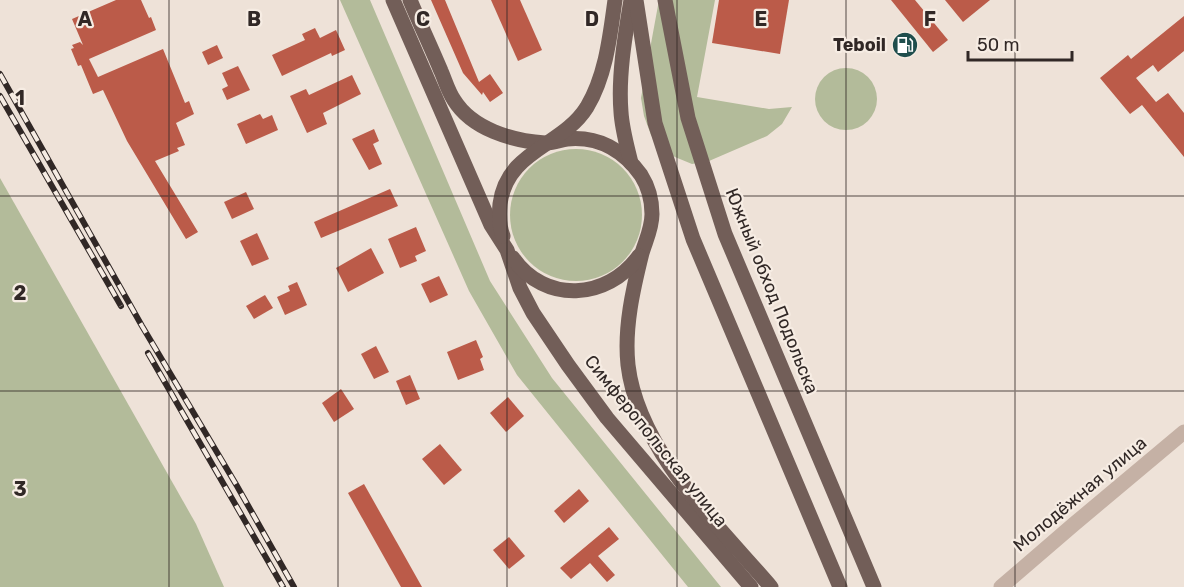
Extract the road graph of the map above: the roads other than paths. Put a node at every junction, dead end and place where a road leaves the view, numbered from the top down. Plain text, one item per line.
1 (393, 0) edge
2 (410, 0) edge
3 (615, 0) edge
4 (631, 0) edge
5 (636, 0) edge
6 (665, 0) edge
7 (548, 144) junction
8 (631, 162) junction
9 (507, 250) junction
10 (643, 251) junction
11 (1184, 432) edge
12 (751, 587) edge
13 (771, 587) edge
14 (840, 587) edge
15 (874, 587) edge
16 (1001, 587) edge

1 - 9 main road
2 - 7 main road
3 - 7 main road
4 - 8 main road
5 - 14 main road
6 - 15 main road, Южный обход Подольска
7 - 8 main road
7 - 9 main road
8 - 10 main road
9 - 10 main road
9 - 12 main road, Симферопольская улица
10 - 13 main road, Симферопольская улица
11 - 16 street, Молодёжная улица

